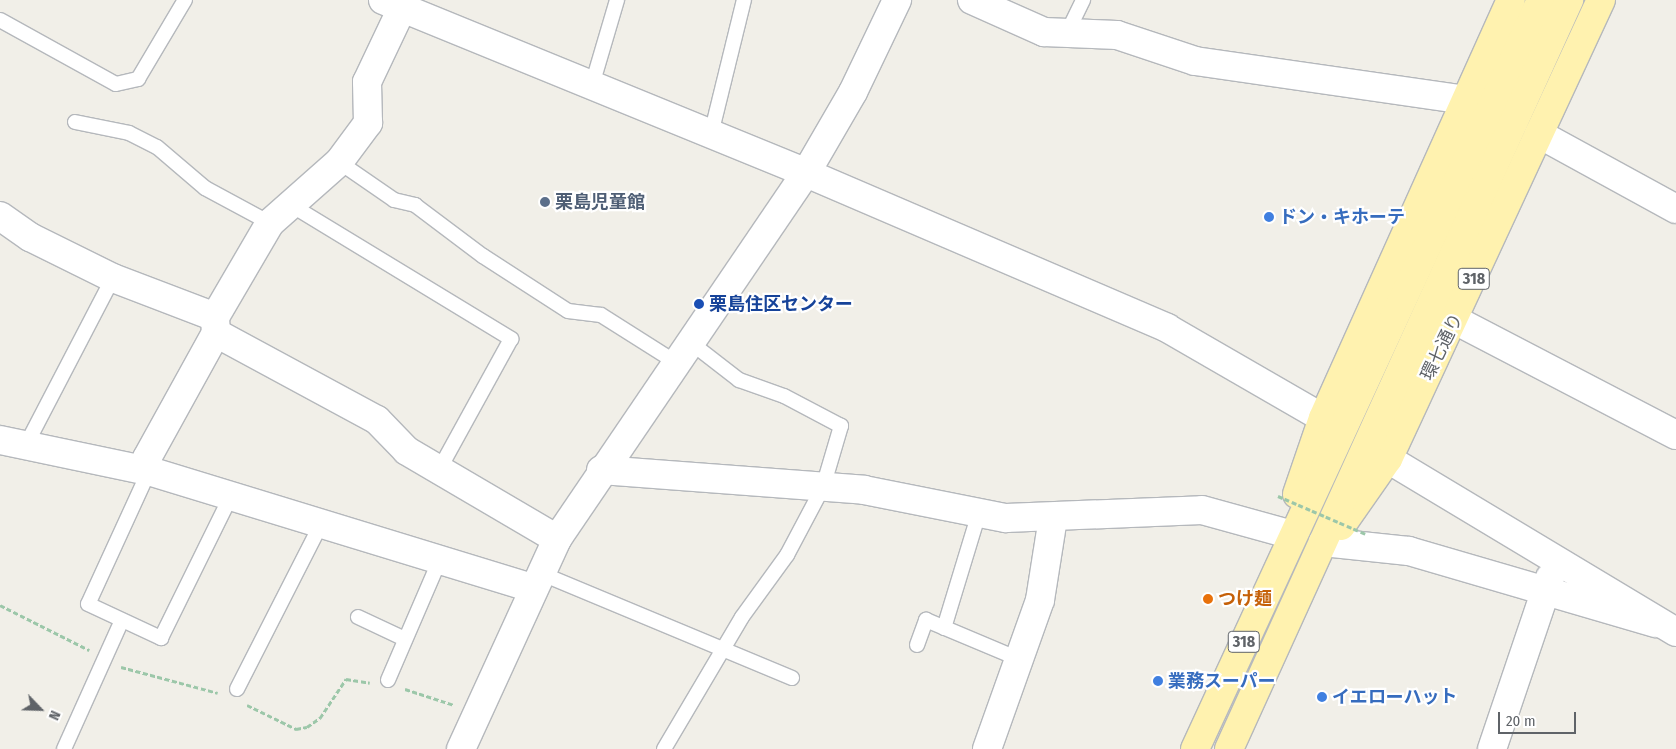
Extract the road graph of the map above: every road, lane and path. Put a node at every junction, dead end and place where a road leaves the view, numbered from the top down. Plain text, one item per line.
1 (185, 0) edge
2 (617, 0) edge
3 (744, 0) edge
4 (897, 0) edge
5 (972, 0) edge
6 (1083, 0) edge
7 (1511, 0) edge
8 (1541, 0) edge
9 (1569, 0) edge
10 (1601, 0) edge
11 (397, 3) edge
12 (0, 20) edge
13 (1067, 33) junction
14 (592, 85) junction
15 (1465, 100) junction
16 (75, 122) dead end
17 (711, 134) junction
18 (1540, 134) junction
19 (339, 162) junction
20 (806, 173) junction
21 (291, 205) junction
22 (1676, 209) edge
23 (0, 216) edge
24 (270, 223) junction
25 (1442, 246) junction
26 (113, 278) junction
27 (1455, 320) junction
28 (215, 325) junction
29 (684, 353) junction
30 (1323, 418) junction
31 (1676, 435) edge
32 (0, 440) edge
33 (26, 445) junction
34 (1388, 459) junction
35 (439, 470) junction
36 (601, 470) junction
37 (149, 471) junction
38 (823, 487) junction
39 (232, 494) junction
40 (1278, 496) dead end
41 (979, 513) junction
42 (1053, 518) junction
43 (322, 522) junction
44 (1366, 534) dead end
45 (1292, 535) junction
46 (557, 539) junction
47 (1323, 542) junction
48 (442, 557) junction
49 (1556, 562) junction
50 (536, 580) junction
51 (1544, 593) junction
52 (358, 618) dead end
53 (122, 620) junction
54 (944, 628) junction
55 (1666, 628) edge
56 (405, 639) junction
57 (916, 645) dead end
58 (725, 650) junction
59 (1019, 659) junction
60 (792, 678) dead end
61 (387, 684) junction
62 (239, 696) joint
63 (476, 714) junction
64 (64, 749) edge
65 (461, 749) edge
66 (664, 749) edge
67 (987, 749) edge
68 (1195, 749) edge
69 (1229, 749) edge
70 (1492, 749) edge

1 - 12 lane
2 - 14 lane
3 - 17 lane
4 - 20 street
5 - 13 street
6 - 13 lane
7 - 15 main road, 環七通り / 318
8 - 25 main road, 環七通り / 318
9 - 25 main road, 環七通り / 318
10 - 18 main road, 環七通り / 318
11 - 14 street
11 - 19 street
13 - 15 street
14 - 17 street
15 - 30 main road, 環七通り / 318
16 - 24 lane
17 - 20 street
18 - 22 street
18 - 27 main road, 環七通り / 318
19 - 21 street
19 - 29 lane
20 - 29 street
20 - 30 street
21 - 24 street
21 - 35 lane
23 - 26 street
24 - 28 street
25 - 45 main road, 環七通り / 318
25 - 47 main road, 環七通り / 318
26 - 28 street
26 - 33 lane
27 - 31 street
27 - 34 main road, 環七通り / 318
28 - 35 street
28 - 37 street
29 - 36 street
29 - 38 lane
30 - 45 main road, 環七通り / 318
32 - 33 street
33 - 37 street
34 - 47 main road, 環七通り / 318
34 - 49 street
35 - 46 street
36 - 38 street
36 - 46 street
37 - 39 street
37 - 53 lane
38 - 41 street
38 - 58 lane
39 - 43 street
39 - 53 lane
40 - 44 path, bridge
41 - 42 street
41 - 54 lane
42 - 45 street
42 - 59 street
43 - 48 street
43 - 62 lane
45 - 68 main road, 環七通り / 318
46 - 50 street
47 - 51 street
47 - 69 main road, 環七通り / 318
48 - 50 street
48 - 56 lane
49 - 51 street
49 - 55 street
50 - 58 lane
50 - 63 street
51 - 55 street
51 - 70 street
52 - 56 lane
53 - 64 lane
54 - 57 lane
54 - 59 lane
56 - 61 lane
58 - 60 lane
58 - 66 lane
59 - 67 street
61 - 62 path
61 - 63 path
63 - 65 street

